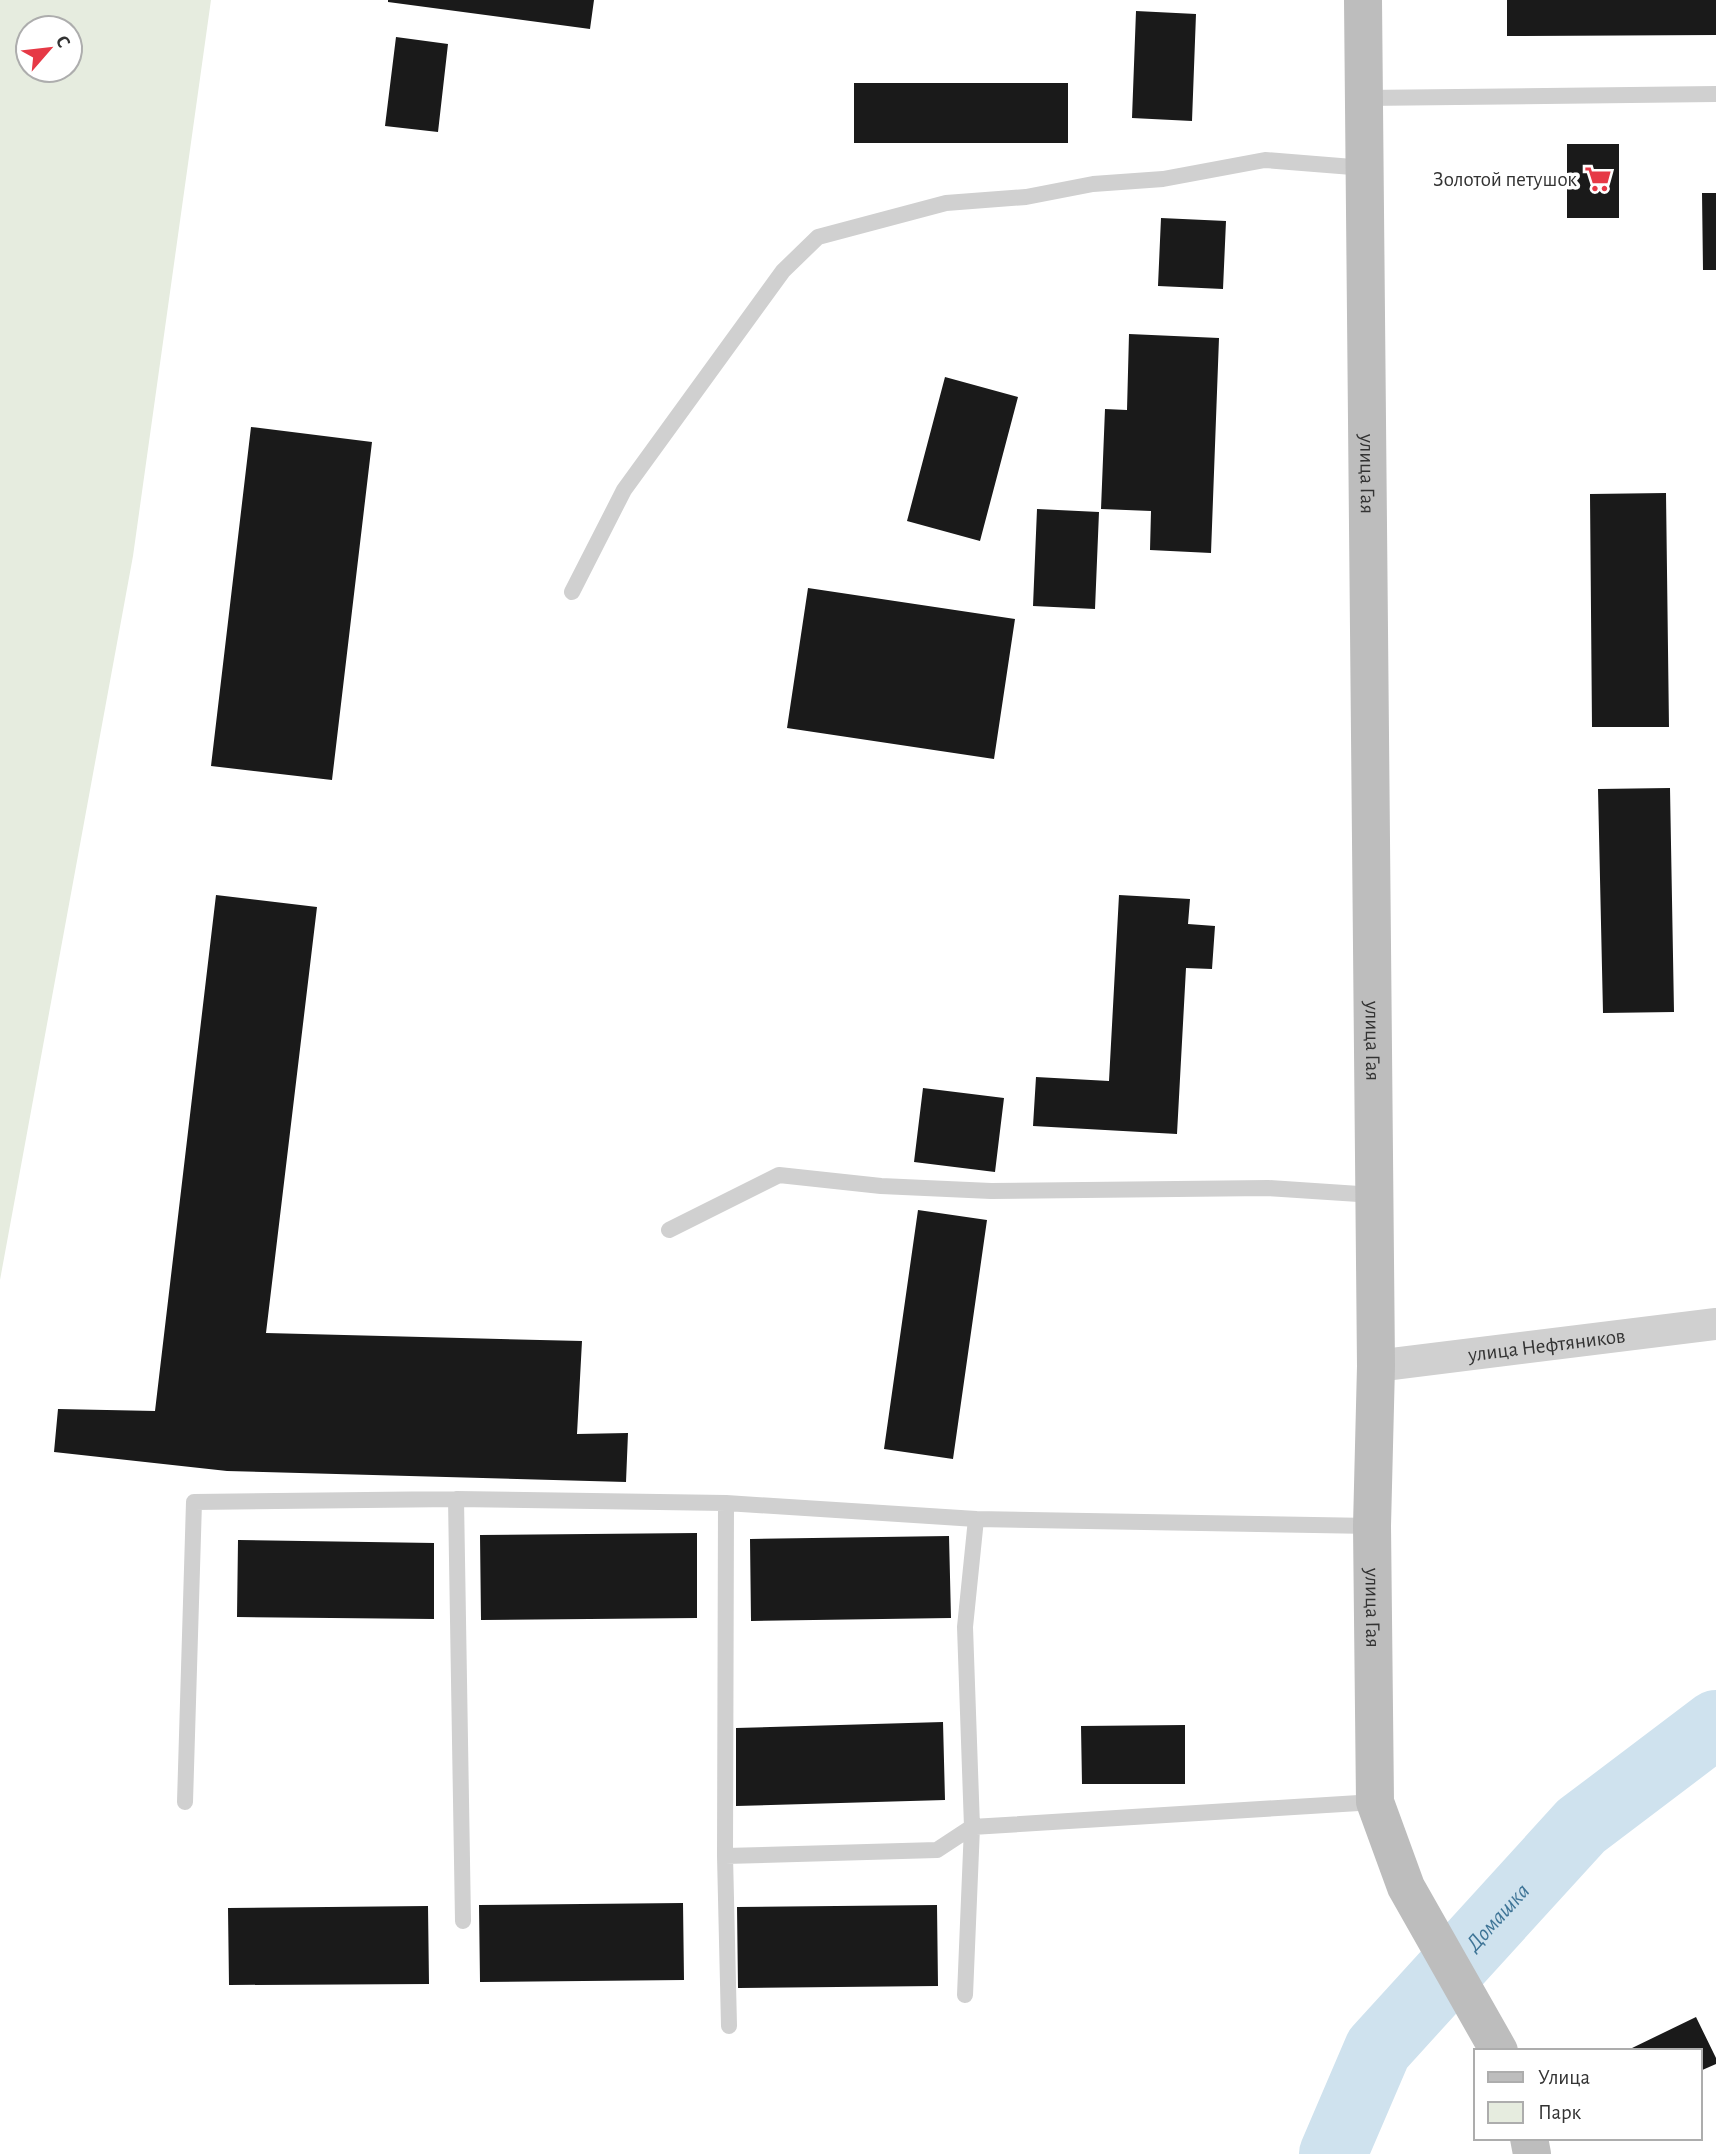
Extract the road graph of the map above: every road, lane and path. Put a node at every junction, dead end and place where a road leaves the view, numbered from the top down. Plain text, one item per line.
1 (1363, 0) edge
2 (1716, 94) edge
3 (1364, 98) junction
4 (1365, 167) junction
5 (572, 592) dead end
6 (1374, 1195) junction
7 (669, 1230) dead end
8 (1716, 1324) edge
9 (1376, 1366) junction
10 (456, 1499) junction
11 (726, 1503) junction
12 (976, 1519) junction
13 (1372, 1526) junction
14 (185, 1802) dead end
15 (1375, 1802) junction
16 (972, 1827) junction
17 (725, 1856) junction
18 (463, 1921) dead end
19 (965, 1994) dead end
20 (729, 2026) dead end
21 (1498, 2049) edge

1 - 3 main road, улица Гая
2 - 3 lane
3 - 4 main road, улица Гая
4 - 5 lane
4 - 6 main road, улица Гая
6 - 7 lane
6 - 9 main road, улица Гая
8 - 9 street, улица Нефтяников
9 - 13 main road, улица Гая
10 - 11 lane
10 - 14 lane
10 - 18 lane
11 - 12 lane
11 - 17 lane
12 - 13 lane
12 - 16 lane
13 - 15 main road, улица Гая
15 - 16 lane
15 - 21 main road, улица Гая
16 - 17 lane
16 - 19 lane
17 - 20 lane

